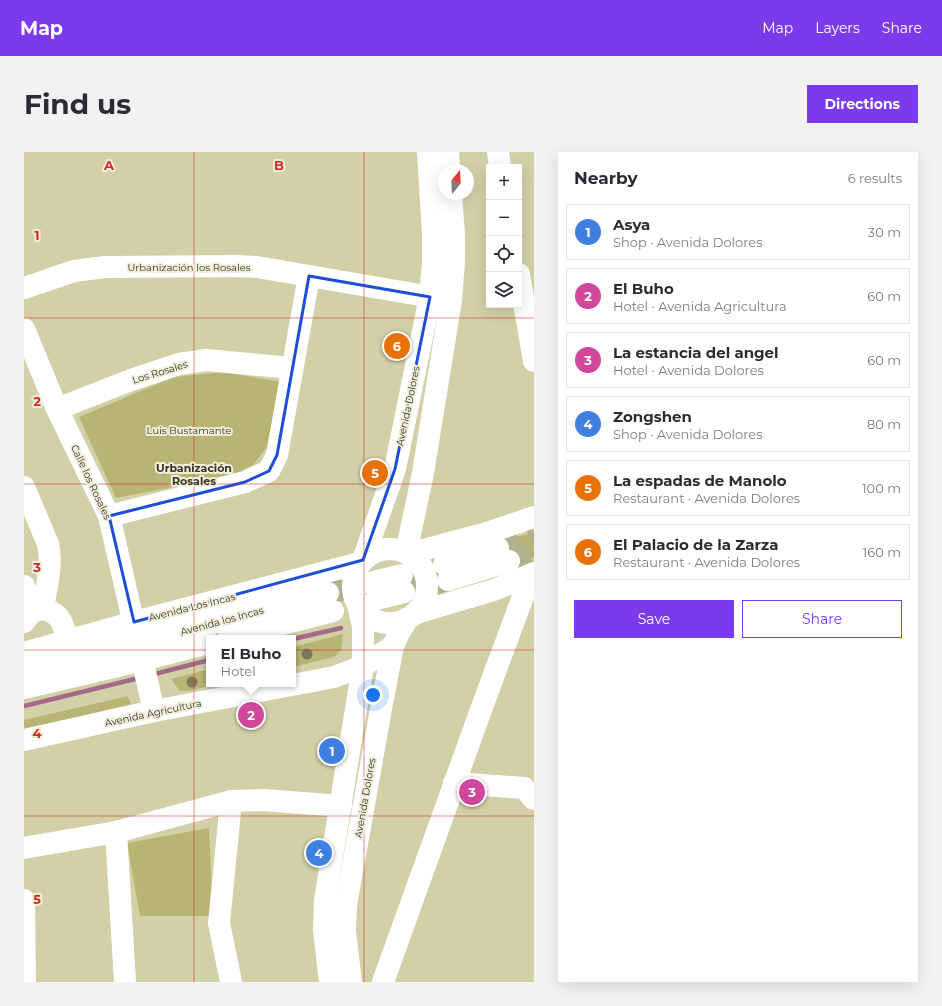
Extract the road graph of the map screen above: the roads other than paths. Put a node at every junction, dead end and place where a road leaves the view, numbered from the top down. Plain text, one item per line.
1 (428, 152) edge
2 (448, 152) edge
3 (498, 152) edge
4 (449, 164) edge
5 (500, 164) edge
6 (451, 200) edge
7 (309, 276) junction
8 (24, 288) edge
9 (522, 291) edge
10 (441, 298) junction
11 (24, 329) edge
12 (534, 361) edge
13 (292, 368) junction
14 (57, 409) junction
15 (24, 487) edge
16 (109, 516) junction
17 (534, 517) edge
18 (407, 553) junction
19 (504, 555) tunnel mouth
20 (362, 562) junction
21 (446, 572) tunnel mouth
22 (533, 574) edge
23 (403, 583) tunnel mouth
24 (24, 586) edge
25 (369, 597) junction
26 (331, 602) joint
27 (34, 614) edge
28 (412, 616) junction
29 (135, 628) junction
30 (237, 635) edge
31 (67, 640) junction
32 (206, 644) edge
33 (393, 646) junction
34 (24, 653) edge
35 (363, 666) junction
36 (24, 669) edge
37 (334, 677) junction
38 (296, 684) edge
39 (281, 687) edge
40 (24, 688) edge
41 (358, 696) junction
42 (154, 711) junction
43 (24, 740) edge
44 (454, 783) junction
45 (534, 799) edge
46 (231, 801) junction
47 (341, 806) junction
48 (116, 832) junction
49 (24, 848) edge
50 (24, 900) edge
51 (25, 982) edge
52 (125, 982) edge
53 (231, 982) edge
54 (330, 982) edge
55 (351, 982) edge
56 (383, 982) edge

1 - 10 main road, Avenida Dolores
2 - 4 main road
3 - 5 main road
6 - 10 main road, Avenida Dolores
7 - 8 main road, Urbanización los Rosales
7 - 10 main road, Urbanización los Rosales
7 - 13 main road
9 - 12 main road
10 - 18 main road, Avenida Dolores
10 - 20 main road, Avenida Dolores
11 - 14 main road, Calle los Rosales
13 - 14 main road, Los Rosales
13 - 16 main road
14 - 16 main road, Calle los Rosales
15 - 27 main road
16 - 29 main road, Calle los Rosales
17 - 18 main road
18 - 20 main road
18 - 28 main road
19 - 21 main road
20 - 25 main road
20 - 29 main road, Avenida Los Incas
22 - 28 main road
22 - 44 main road
23 - 25 main road
24 - 27 main road
25 - 28 main road
25 - 35 main road
26 - 30 main road, Avenida Los Incas
26 - 36 main road, Avenida los Incas
27 - 31 main road
28 - 33 main road, Avenida Dolores
29 - 31 main road, Avenida Los Incas
29 - 42 main road, Calle los Rosales
31 - 34 main road, Avenida Los Incas
32 - 40 main road, Avenida Los Incas
33 - 35 main road, Avenida Agricultura
33 - 55 main road, Avenida Dolores
35 - 37 main road, Avenida Agricultura
35 - 41 main road
37 - 38 main road, Avenida Agricultura
37 - 41 main road
39 - 42 main road, Avenida Agricultura
41 - 47 main road
42 - 43 main road, Avenida Agricultura
44 - 45 main road
44 - 56 main road
46 - 47 main road
46 - 48 main road
46 - 53 main road
47 - 54 main road
48 - 49 main road
48 - 52 main road
50 - 51 main road

